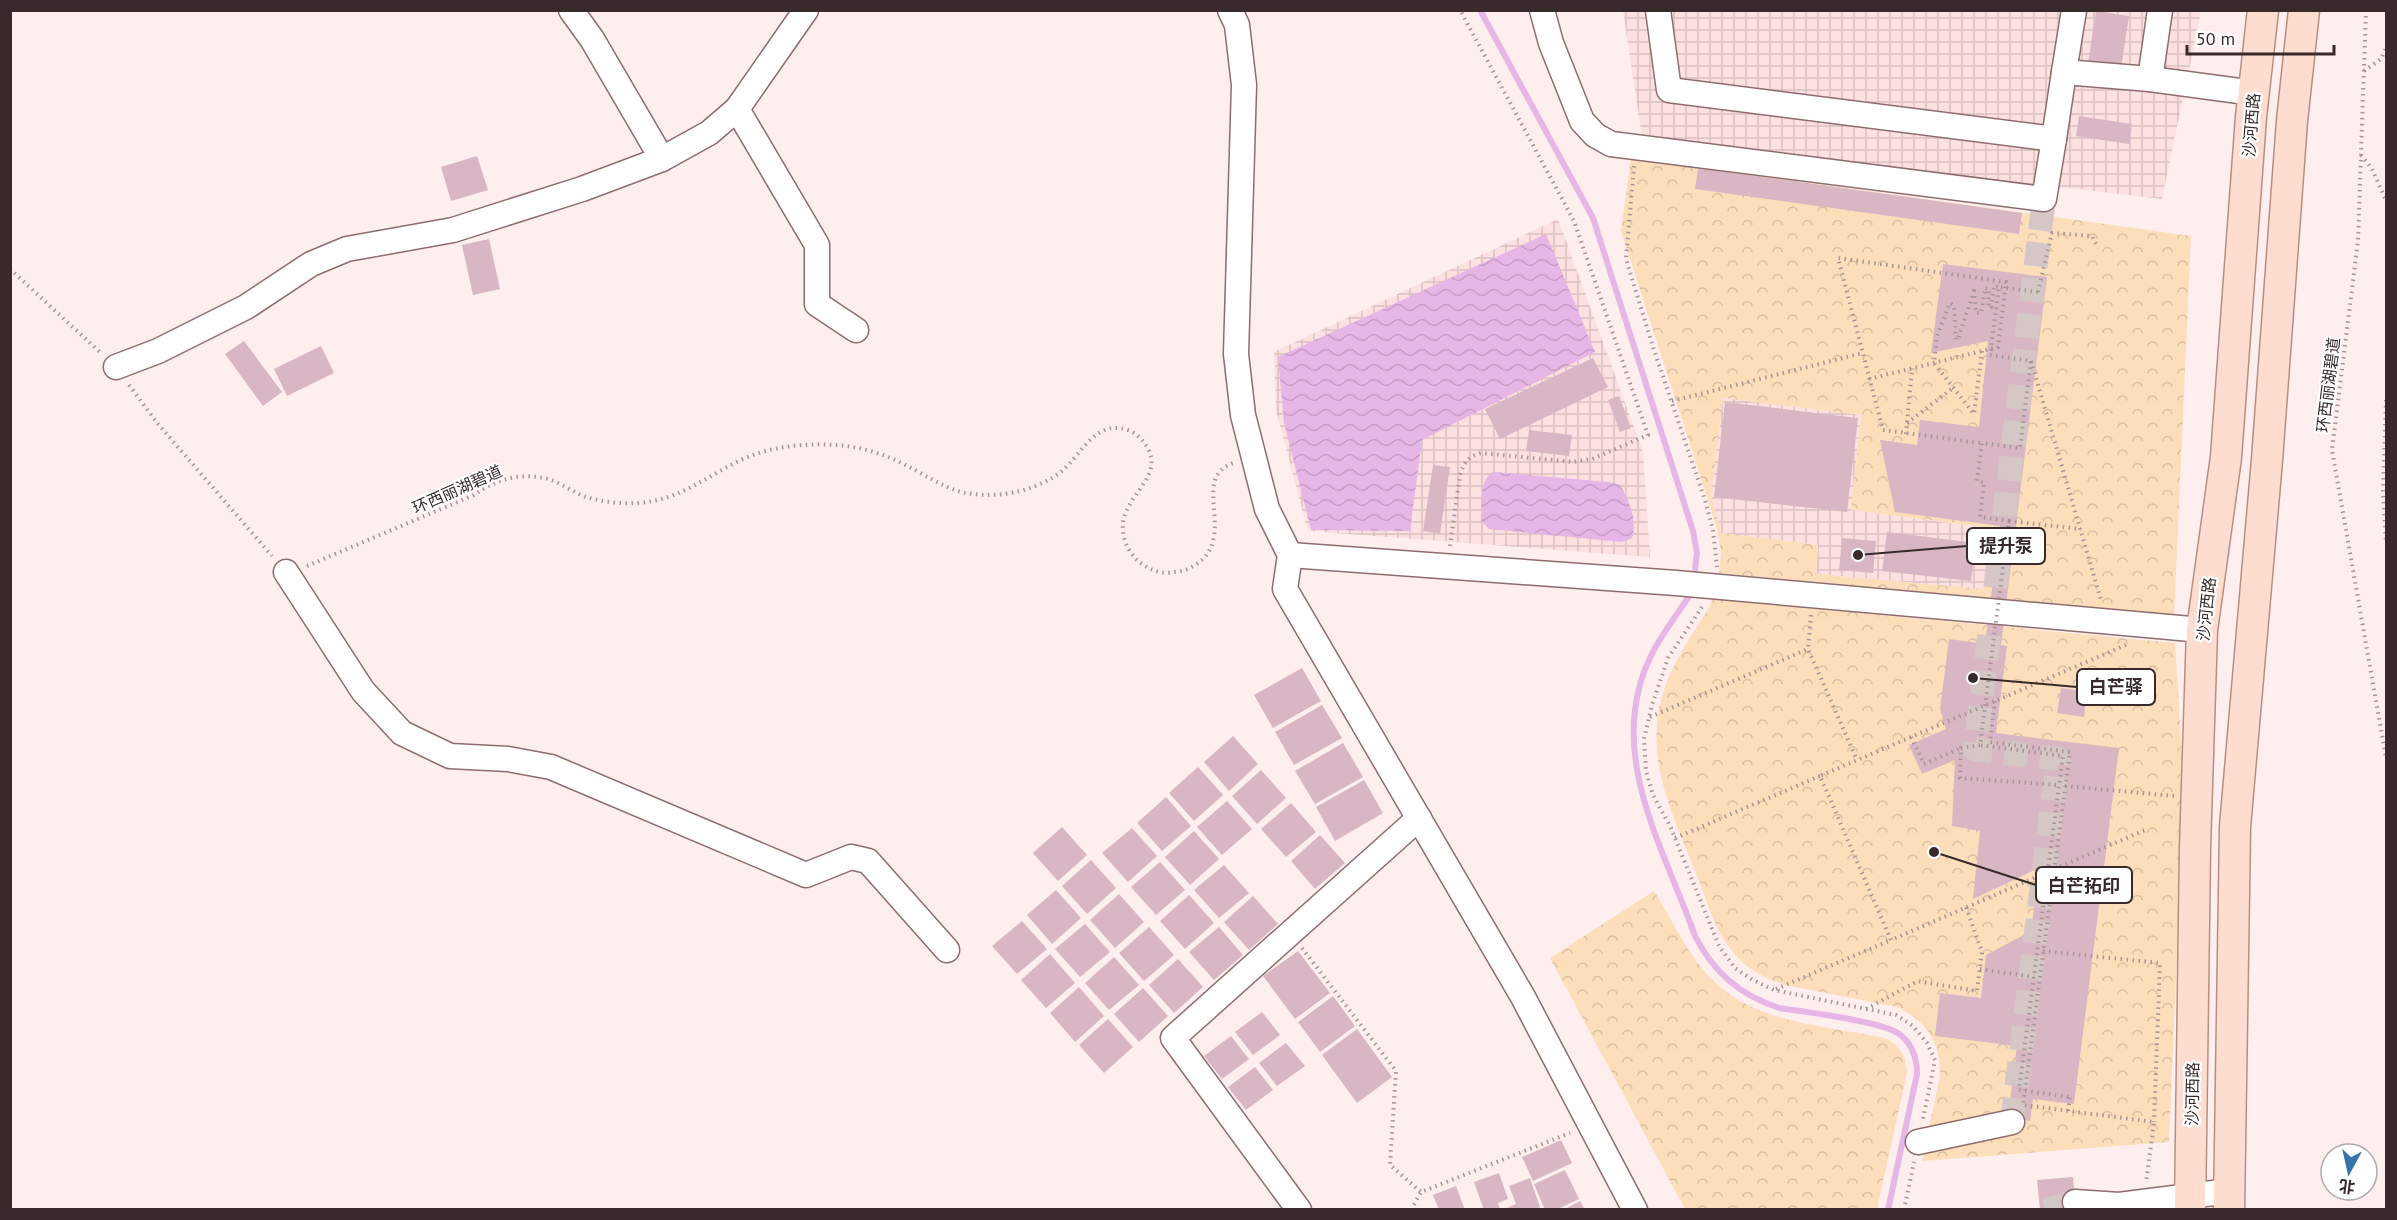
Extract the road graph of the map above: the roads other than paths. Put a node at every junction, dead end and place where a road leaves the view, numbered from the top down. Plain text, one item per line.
1 (571, 10) edge
2 (806, 10) edge
3 (1230, 10) edge
4 (1542, 10) edge
5 (1658, 10) edge
6 (2074, 10) edge
7 (2160, 10) edge
8 (2263, 10) edge
9 (2304, 10) edge
10 (2064, 72) junction
11 (2150, 80) junction
12 (2254, 93) junction
13 (737, 109) junction
14 (2054, 139) junction
15 (662, 159) junction
16 (856, 330) dead end
17 (116, 367) road end
18 (1290, 555) junction
19 (286, 572) road end
20 (2202, 630) junction
21 (1419, 818) junction
22 (947, 950) dead end
23 (2012, 1122) dead end
24 (1918, 1142) road end
25 (2229, 1200) edge
26 (2075, 1202) tunnel mouth
27 (2190, 1203) edge
28 (2144, 1205) edge
29 (2115, 1207) edge
30 (1299, 1209) edge
31 (1635, 1209) edge

1 - 15 street
2 - 13 street
3 - 18 street
4 - 14 street
5 - 14 street
6 - 10 street
7 - 11 street
8 - 12 main road, 沙河西路
9 - 25 main road
10 - 11 street
10 - 14 street
11 - 12 street
12 - 20 main road, 沙河西路
13 - 15 street
13 - 16 street
15 - 17 street
18 - 20 street
18 - 21 street
19 - 22 street
20 - 27 main road, 沙河西路
21 - 30 street
21 - 31 street
23 - 24 street
25 - 27 street
26 - 29 street
27 - 28 street
28 - 29 street

